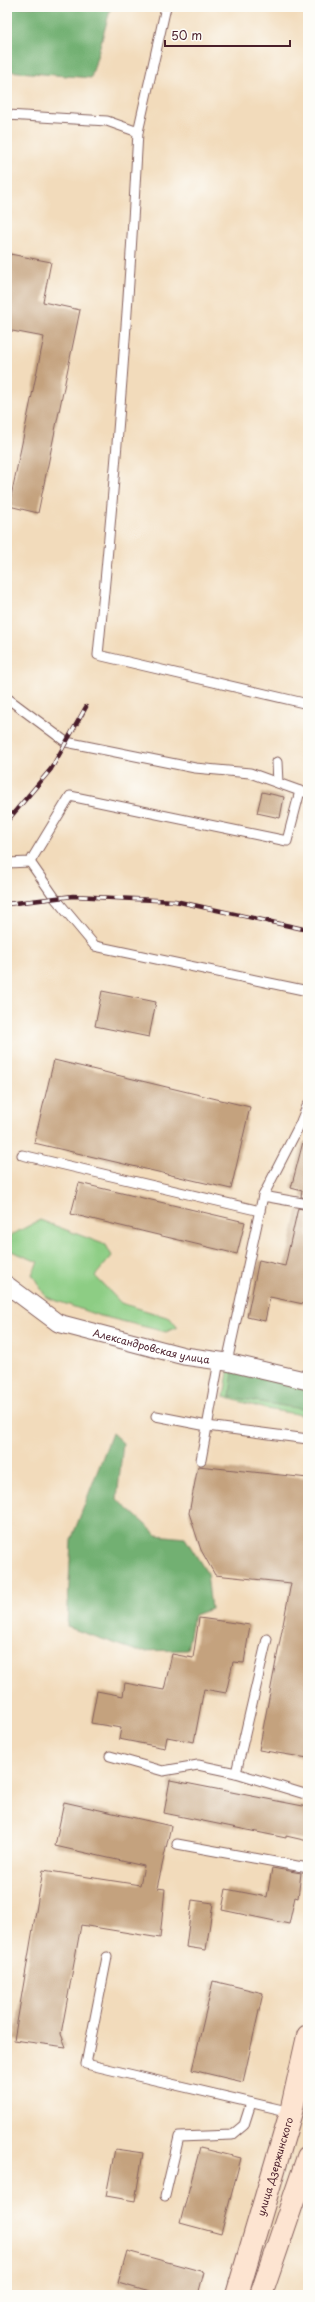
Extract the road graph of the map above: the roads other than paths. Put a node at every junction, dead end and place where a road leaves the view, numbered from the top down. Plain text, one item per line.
1 (166, 7) edge
2 (7, 115) edge
3 (138, 132) junction
4 (7, 698) edge
5 (308, 704) edge
6 (277, 762) dead end
7 (278, 783) junction
8 (304, 792) edge
9 (30, 862) junction
10 (7, 863) edge
11 (308, 991) edge
12 (308, 1104) edge
13 (22, 1155) dead end
14 (263, 1196) junction
15 (308, 1204) edge
16 (260, 1211) junction
17 (8, 1289) edge
18 (223, 1361) junction
19 (308, 1381) edge
20 (156, 1416) dead end
21 (207, 1426) junction
22 (308, 1439) edge
23 (201, 1460) dead end
24 (267, 1639) dead end
25 (110, 1756) dead end
26 (236, 1773) junction
27 (308, 1795) edge
28 (177, 1844) dead end
29 (308, 1868) edge
30 (107, 1957) dead end
31 (308, 2036) edge
32 (250, 2103) junction
33 (291, 2112) junction
34 (308, 2157) edge
35 (165, 2196) dead end
36 (245, 2265) junction
37 (233, 2295) edge
38 (237, 2295) edge
39 (261, 2295) edge

1 - 3 lane
2 - 3 lane
3 - 5 lane
4 - 7 lane
6 - 7 lane
7 - 8 lane
8 - 9 lane
9 - 10 lane
9 - 11 lane
12 - 14 lane
13 - 16 lane
14 - 15 lane
14 - 16 lane
16 - 18 lane
17 - 18 street, Александровская улица
18 - 19 street, Александровская улица
18 - 21 lane
20 - 21 lane
21 - 22 lane
21 - 23 lane
24 - 26 lane
25 - 26 lane
26 - 27 lane
28 - 29 lane
30 - 32 lane
31 - 33 main road, улица Дзержинского
32 - 33 lane
32 - 35 lane
33 - 36 main road, улица Дзержинского
34 - 39 main road
36 - 37 lane
36 - 38 main road, улица Дзержинского

